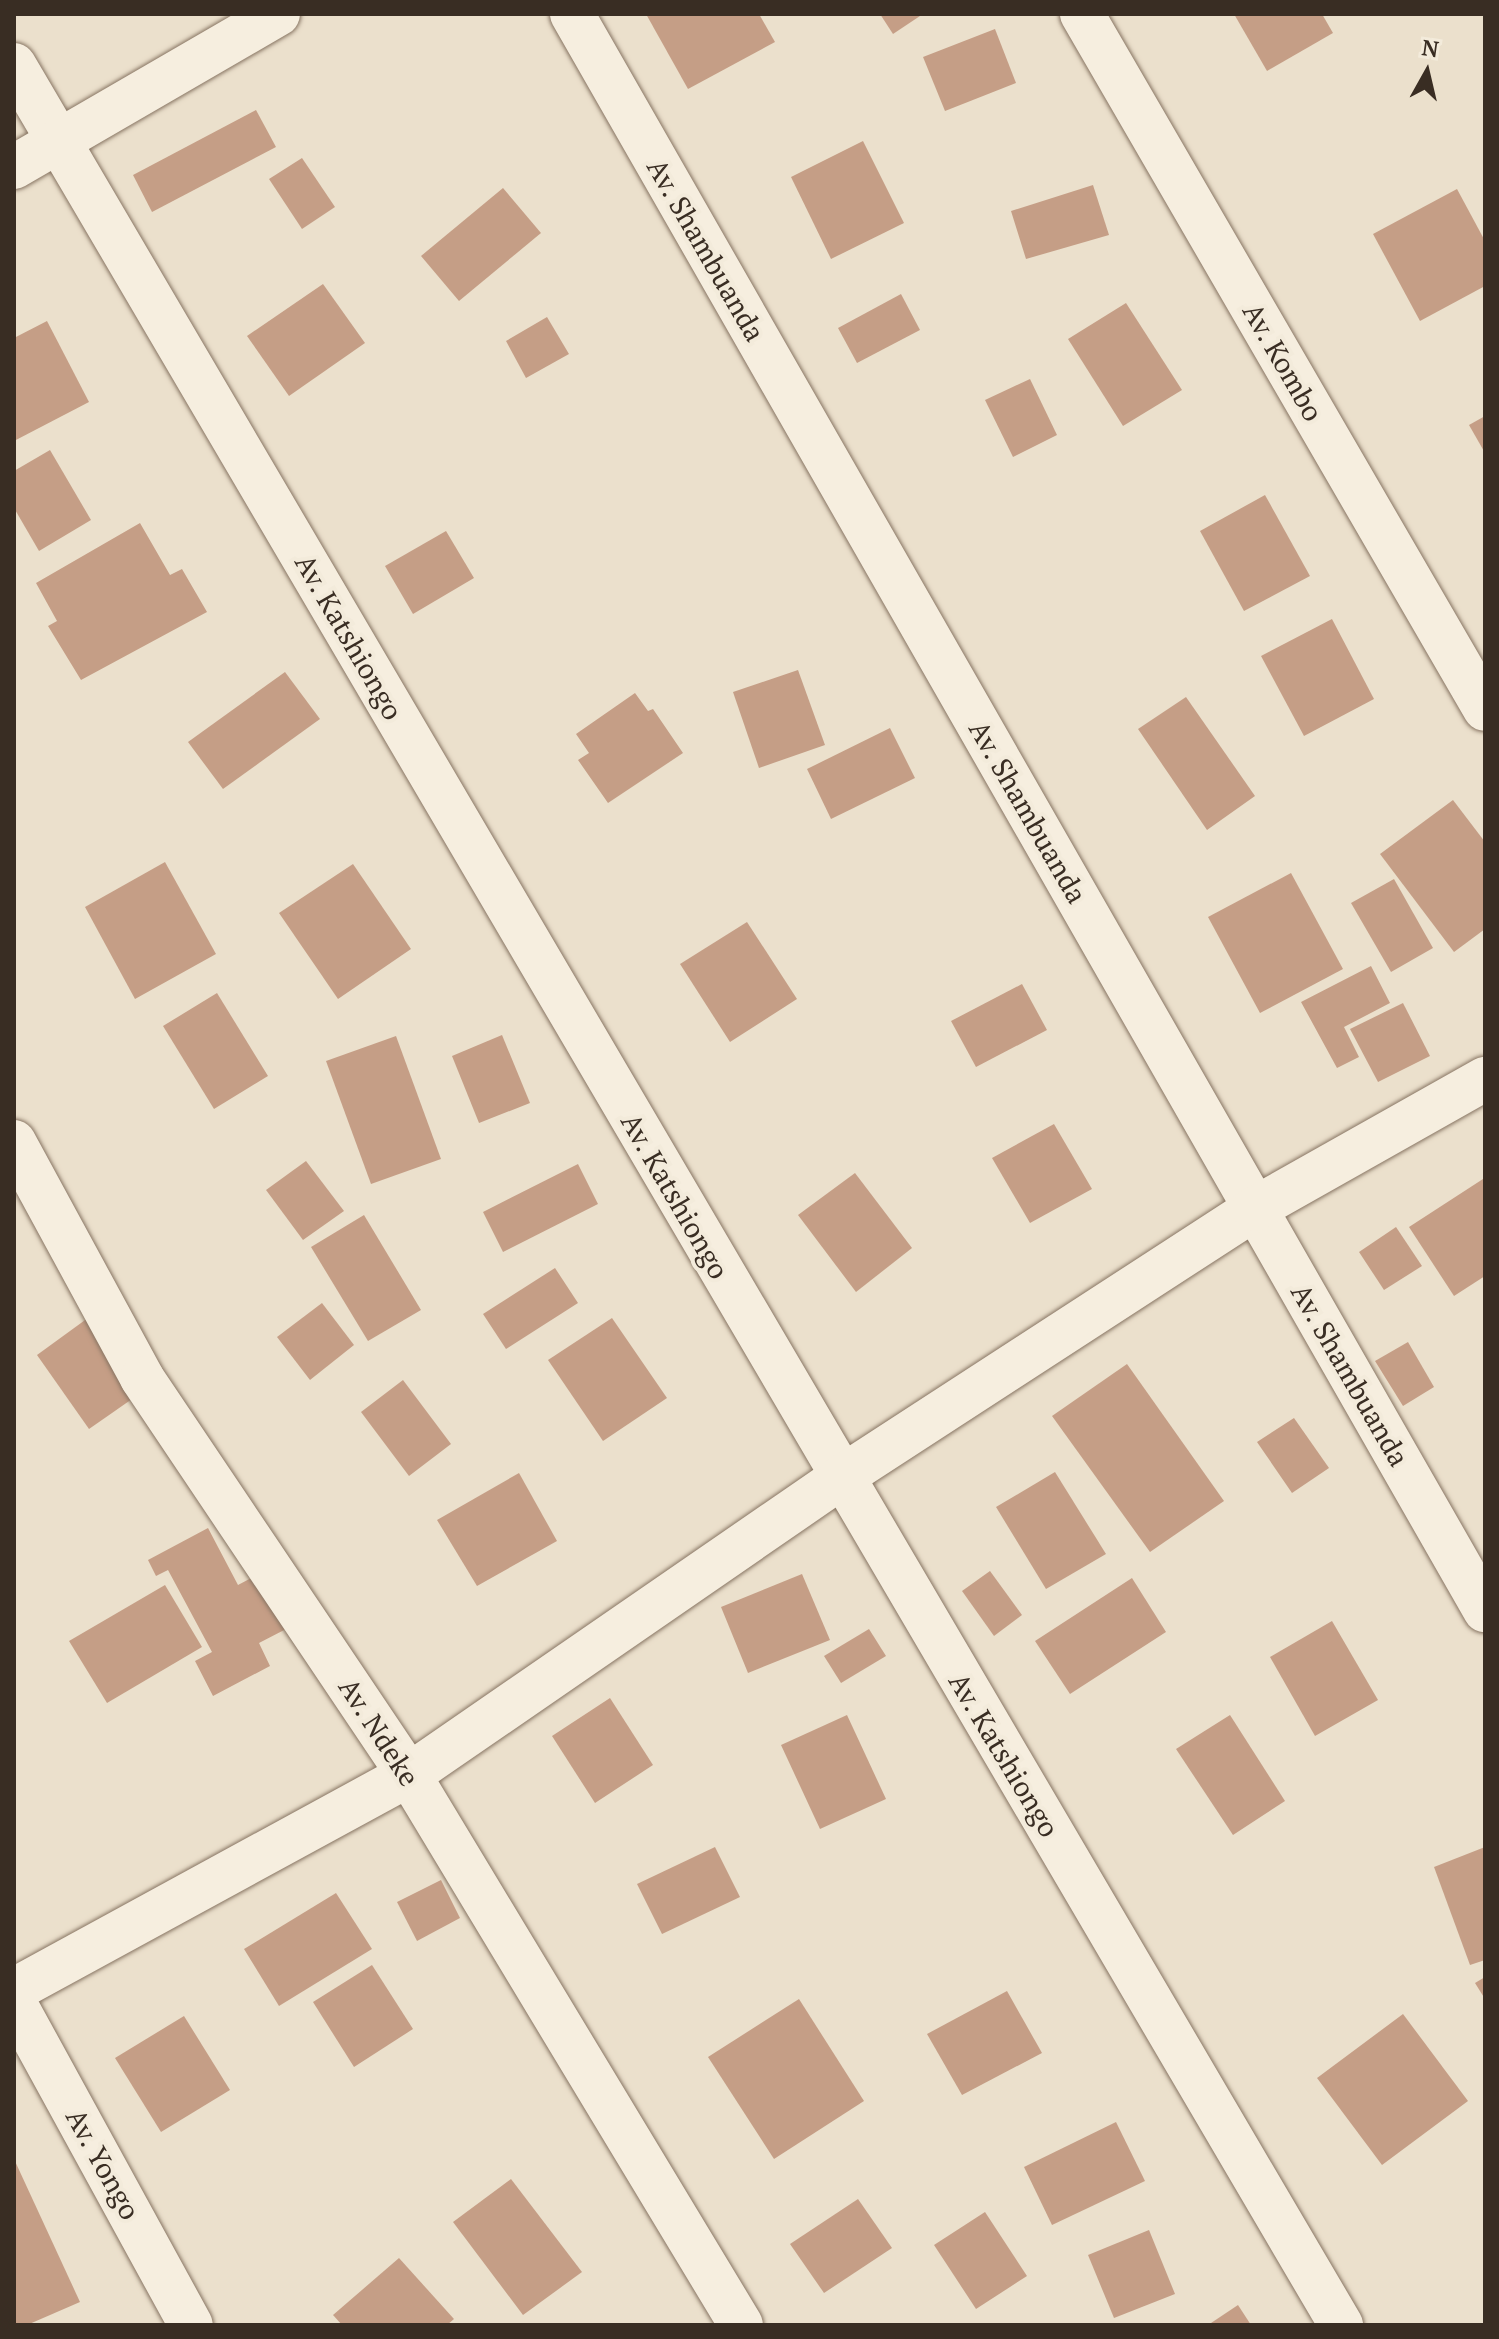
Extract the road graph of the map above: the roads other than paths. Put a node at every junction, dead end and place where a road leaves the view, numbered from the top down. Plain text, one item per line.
1 (278, 14) edge
2 (572, 14) edge
3 (1082, 14) edge
4 (14, 65) edge
5 (59, 141) junction
6 (14, 167) edge
7 (1485, 709) edge
8 (1485, 1079) edge
9 (14, 1142) edge
10 (1254, 1209) junction
11 (840, 1478) junction
12 (1485, 1610) edge
13 (409, 1775) junction
14 (14, 1990) edge
15 (14, 2002) edge
16 (191, 2325) edge
17 (741, 2325) edge
18 (1341, 2325) edge

1 - 5 street
2 - 10 street, Av. Shambuanda
3 - 7 street, Av. Kombo
4 - 5 street, Av. Katshiongo
5 - 6 street
5 - 11 street, Av. Katshiongo
8 - 10 street
9 - 13 street, Av. Ndeke
10 - 11 street
10 - 12 street, Av. Shambuanda
11 - 13 street
11 - 18 street, Av. Katshiongo
13 - 14 street
13 - 17 street, Av. Ndeke
15 - 16 street, Av. Yongo

